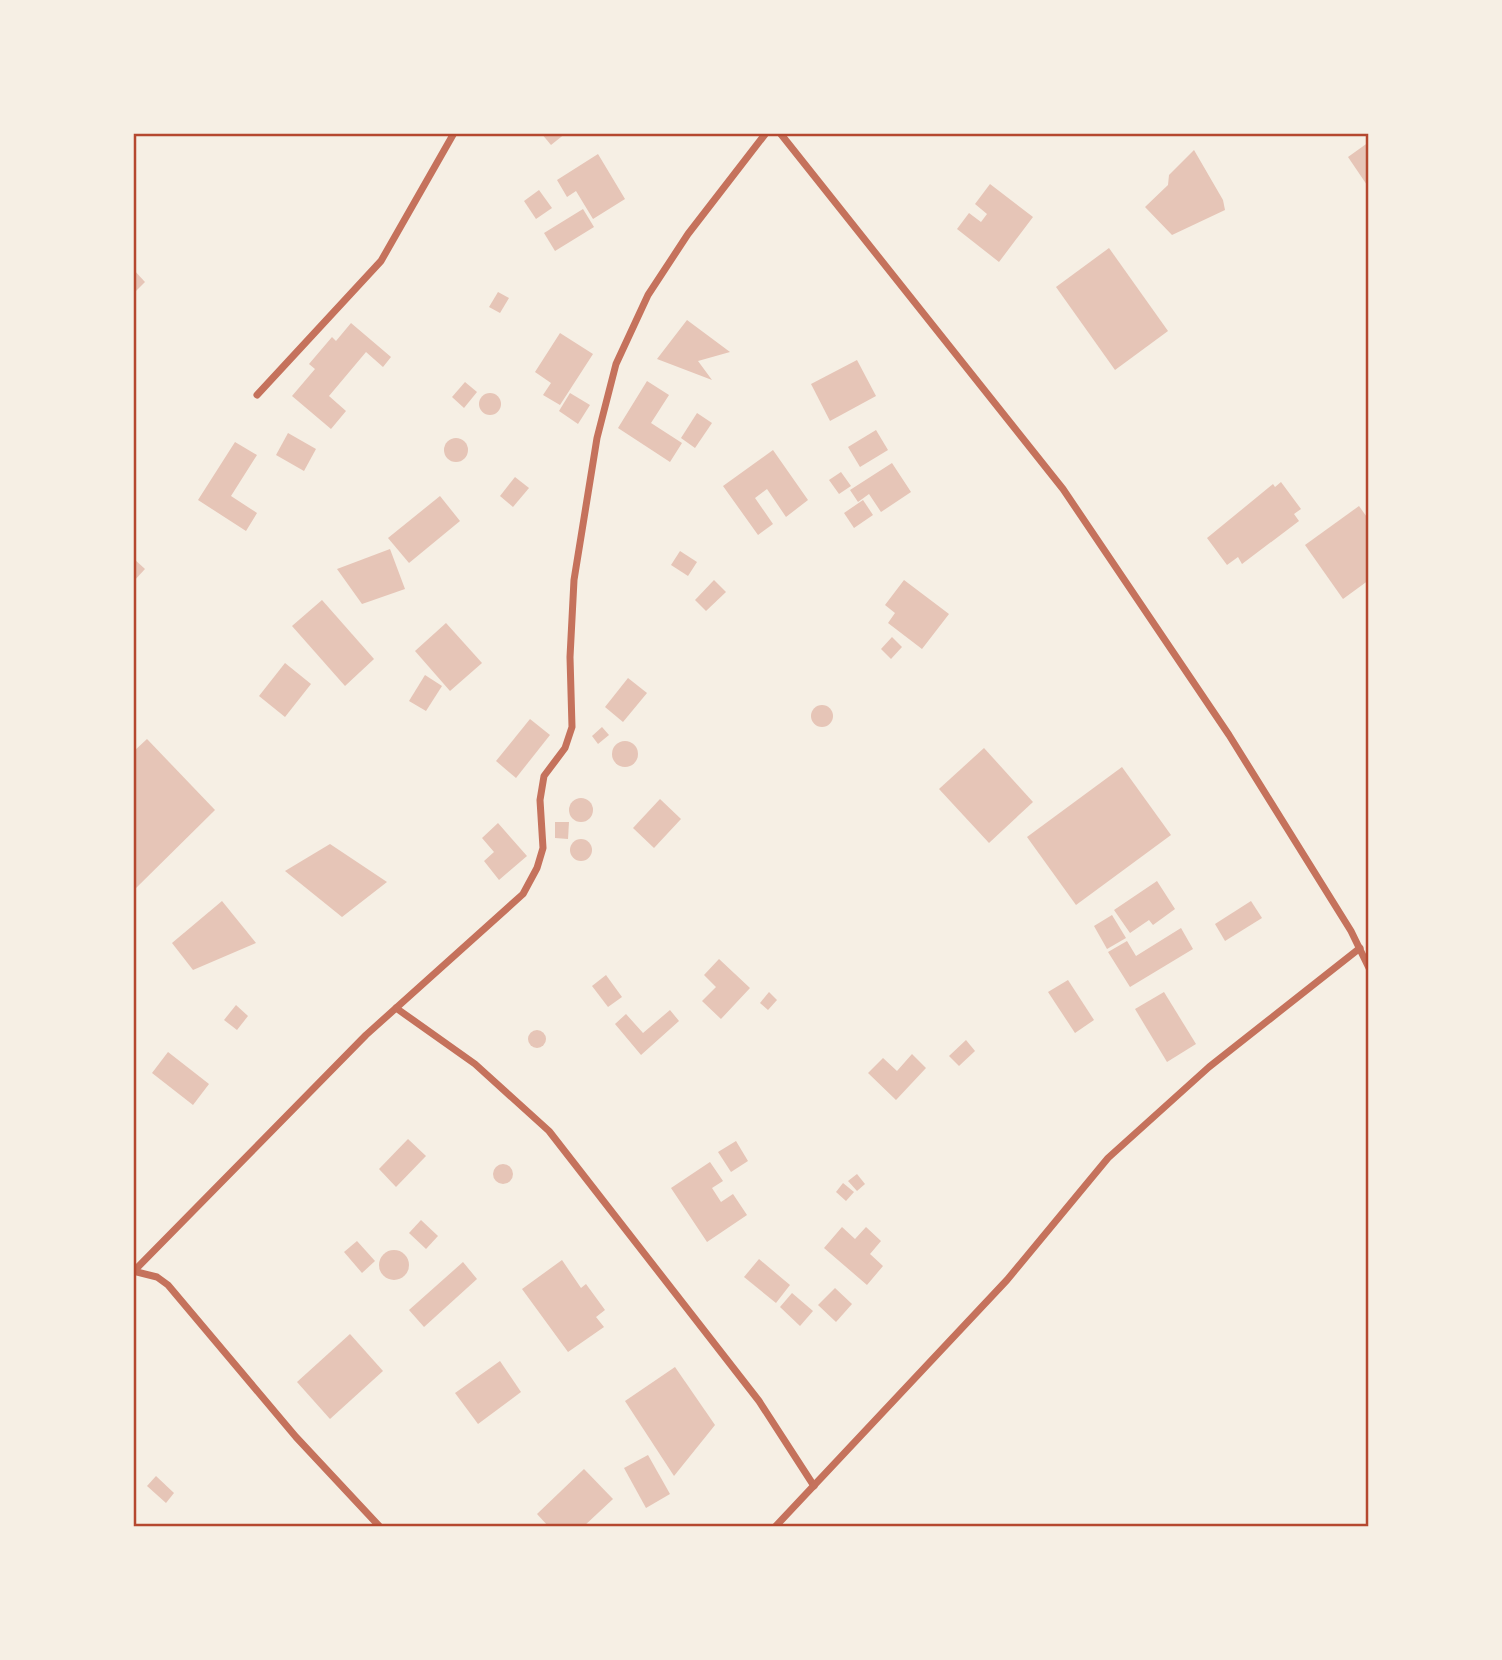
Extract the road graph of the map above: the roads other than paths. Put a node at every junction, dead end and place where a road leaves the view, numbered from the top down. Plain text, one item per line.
1 (454, 133) edge
2 (766, 133) edge
3 (780, 133) edge
4 (257, 395) dead end
5 (1360, 948) junction
6 (1369, 968) edge
7 (396, 1007) junction
8 (133, 1271) edge
9 (814, 1486) junction
10 (380, 1527) edge
11 (775, 1527) edge

1 - 4 street
2 - 7 street
3 - 5 street
5 - 6 street
5 - 9 street
7 - 8 street
7 - 9 street
8 - 10 street
9 - 11 street

